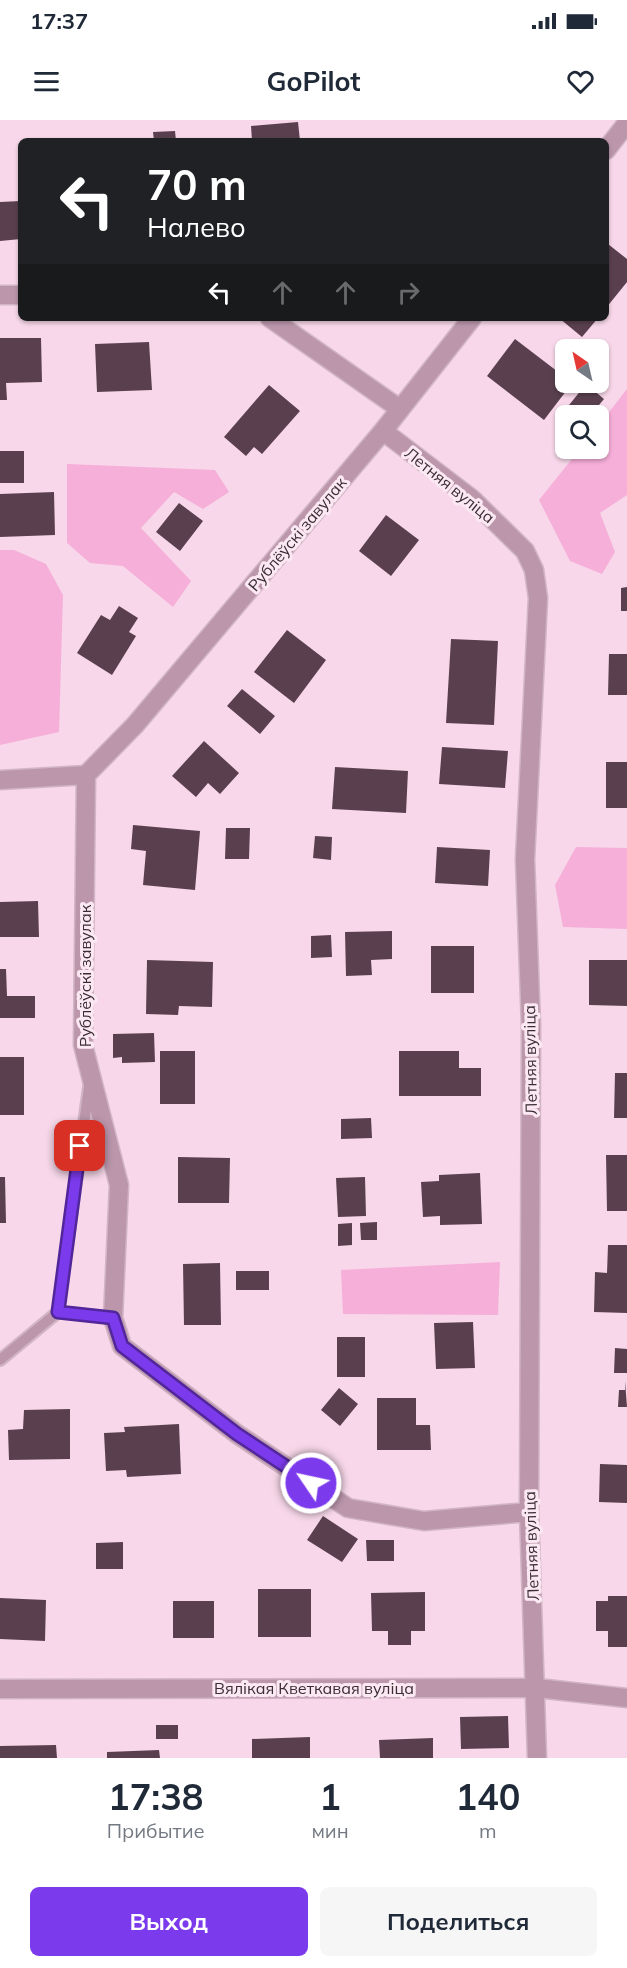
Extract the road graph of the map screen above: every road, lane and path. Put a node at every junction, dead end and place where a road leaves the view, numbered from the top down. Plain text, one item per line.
1 (627, 123) edge
2 (609, 146) edge
3 (0, 295) edge
4 (18, 295) edge
5 (274, 321) edge
6 (470, 321) edge
7 (400, 409) junction
8 (383, 431) junction
9 (86, 775) junction
10 (0, 780) edge
11 (91, 1077) junction
12 (58, 1312) junction
13 (113, 1318) junction
14 (0, 1360) edge
15 (529, 1512) junction
16 (537, 1688) junction
17 (0, 1689) edge
18 (627, 1698) edge
19 (537, 1758) edge

1 - 2 street
3 - 4 street
5 - 7 street
6 - 7 street, Рублёўскі завулак
7 - 8 street, Рублёўскі завулак
8 - 9 street, Рублёўскі завулак
8 - 15 street, Летняя вуліца
9 - 10 street
9 - 11 street, Рублёўскі завулак
11 - 12 lane
11 - 13 street, Рублёўскі завулак
12 - 13 lane
12 - 14 lane
13 - 15 street, Рублёўскі завулак
15 - 16 street, Летняя вуліца
16 - 17 street, Вялікая Кветкавая вуліца
16 - 18 street, Вялікая Кветкавая вуліца
16 - 19 street, Летняя вуліца

